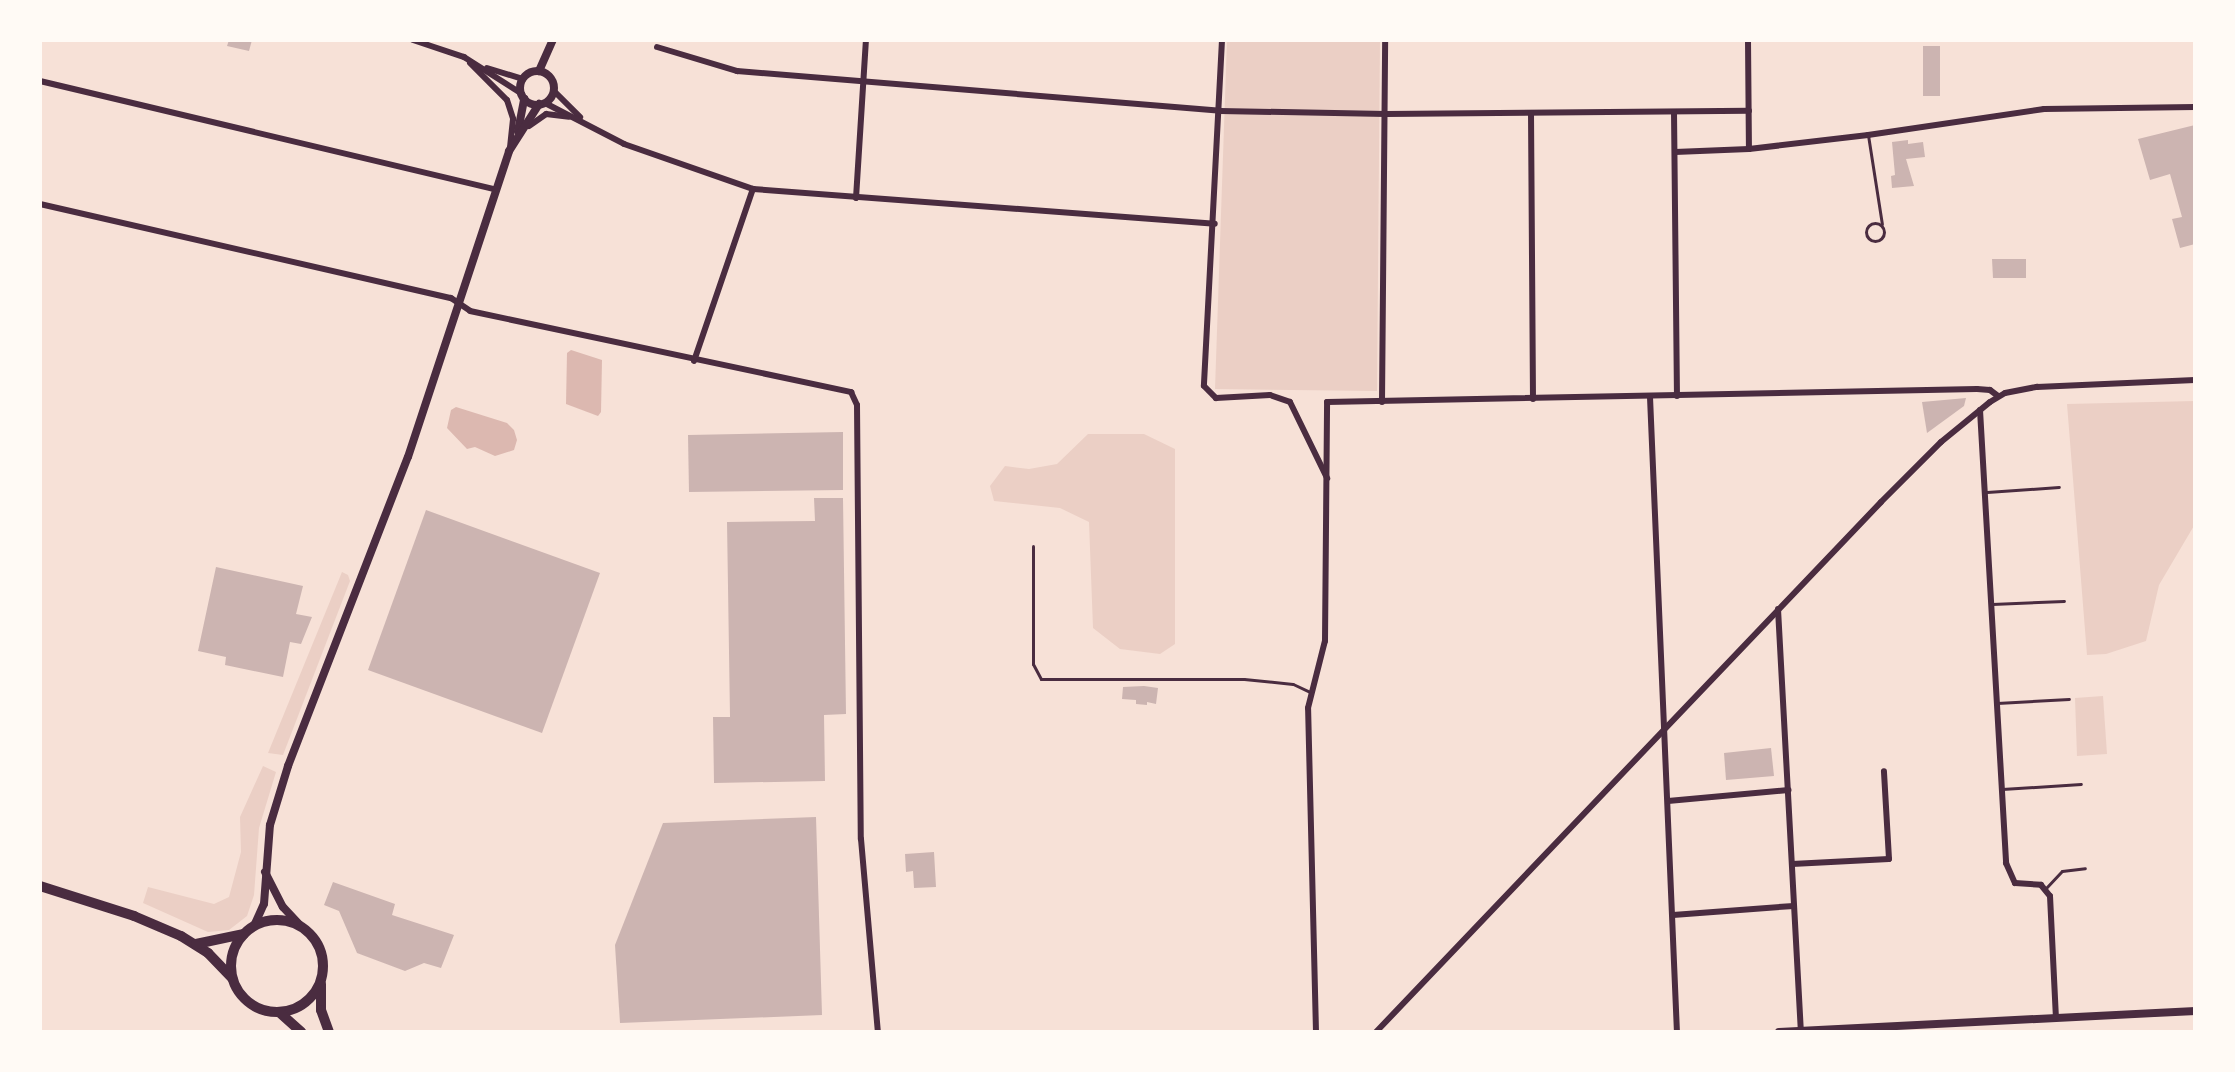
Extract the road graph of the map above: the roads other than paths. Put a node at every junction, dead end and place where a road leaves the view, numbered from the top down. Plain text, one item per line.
1 (413, 40) edge
2 (553, 40) edge
3 (866, 40) edge
4 (1222, 40) edge
5 (1385, 40) edge
6 (1748, 40) edge
7 (657, 47) dead end
8 (548, 53) junction
9 (464, 57) junction
10 (479, 66) junction
11 (539, 71) junction
12 (549, 76) junction
13 (523, 79) junction
14 (40, 81) edge
15 (866, 83) junction
16 (554, 91) junction
17 (523, 96) junction
18 (542, 104) junction
19 (2195, 107) edge
20 (1220, 111) junction
21 (1749, 111) junction
22 (1674, 112) junction
23 (1531, 113) junction
24 (1386, 114) junction
25 (582, 119) junction
26 (1868, 135) junction
27 (517, 136) junction
28 (1749, 149) junction
29 (509, 151) junction
30 (1675, 152) junction
31 (753, 189) junction
32 (496, 190) junction
33 (856, 198) junction
34 (40, 204) edge
35 (1215, 224) junction
36 (1882, 224) junction
37 (461, 304) junction
38 (694, 361) junction
39 (2195, 380) edge
40 (1677, 396) junction
41 (1998, 396) junction
42 (1650, 397) junction
43 (1533, 399) junction
44 (1382, 402) junction
45 (1980, 410) junction
46 (1327, 478) junction
47 (2059, 487) dead end
48 (1986, 492) junction
49 (1033, 546) dead end
50 (2064, 601) dead end
51 (1992, 604) junction
52 (1778, 609) junction
53 (1310, 692) junction
54 (2069, 699) dead end
55 (1997, 703) junction
56 (1664, 729) junction
57 (1884, 771) dead end
58 (2081, 784) dead end
59 (2002, 789) junction
60 (1788, 790) junction
61 (1668, 801) junction
62 (1792, 864) junction
63 (2085, 868) dead end
64 (265, 871) junction
65 (40, 886) edge
66 (2046, 888) junction
67 (1794, 906) junction
68 (1673, 915) junction
69 (300, 925) junction
70 (254, 926) junction
71 (244, 934) junction
72 (196, 944) junction
73 (233, 979) junction
74 (321, 980) junction
75 (2195, 1011) edge
76 (279, 1012) junction
77 (2056, 1018) junction
78 (1801, 1031) edge
79 (1853, 1031) edge
80 (301, 1032) edge
81 (329, 1032) edge
82 (878, 1032) edge
83 (1316, 1032) edge
84 (1376, 1032) edge
85 (1677, 1032) edge
86 (1779, 1032) edge

1 - 9 street
2 - 8 street
3 - 15 street
4 - 20 street
5 - 24 street
6 - 21 street
7 - 15 street
8 - 11 street
8 - 12 street
9 - 10 street
9 - 29 street
10 - 13 street
10 - 17 street
11 - 12 street
11 - 13 street
12 - 16 street
13 - 17 street
14 - 32 street
15 - 20 street
15 - 33 street
16 - 18 street
16 - 25 street
17 - 18 street
17 - 27 street
18 - 25 street
18 - 27 street
19 - 26 street
20 - 24 street
20 - 35 street
21 - 22 street
21 - 28 street
22 - 23 street
22 - 30 street
23 - 24 street
23 - 43 street
24 - 44 street
25 - 29 street
25 - 31 street
26 - 28 street
26 - 36 lane
27 - 29 street
28 - 30 street
29 - 32 street
30 - 40 street
31 - 33 street
31 - 38 street
32 - 37 street
33 - 35 street
34 - 37 street
35 - 46 street
36 - 36 lane
37 - 38 street
37 - 64 street
38 - 82 street
39 - 41 street
40 - 41 street
40 - 42 street
41 - 45 street
42 - 43 street
42 - 56 street
43 - 44 street
44 - 46 street
45 - 48 street
45 - 52 street
46 - 53 street
47 - 48 lane
48 - 51 street
49 - 53 lane
50 - 51 lane
51 - 55 street
52 - 56 street
52 - 60 street
53 - 83 street
54 - 55 lane
55 - 59 street
56 - 61 street
56 - 84 street
57 - 62 street
58 - 59 lane
59 - 66 street
60 - 61 street
60 - 62 street
61 - 68 street
62 - 67 street
63 - 66 lane
64 - 69 street
64 - 70 street
65 - 72 main road
66 - 77 street
67 - 68 street
67 - 78 street
68 - 85 street
69 - 70 main road
69 - 74 main road
70 - 71 main road
71 - 72 main road
71 - 73 main road
72 - 73 main road
73 - 76 main road
74 - 76 main road
74 - 81 main road
75 - 77 street
76 - 80 main road
77 - 79 street
78 - 79 street
78 - 86 street

